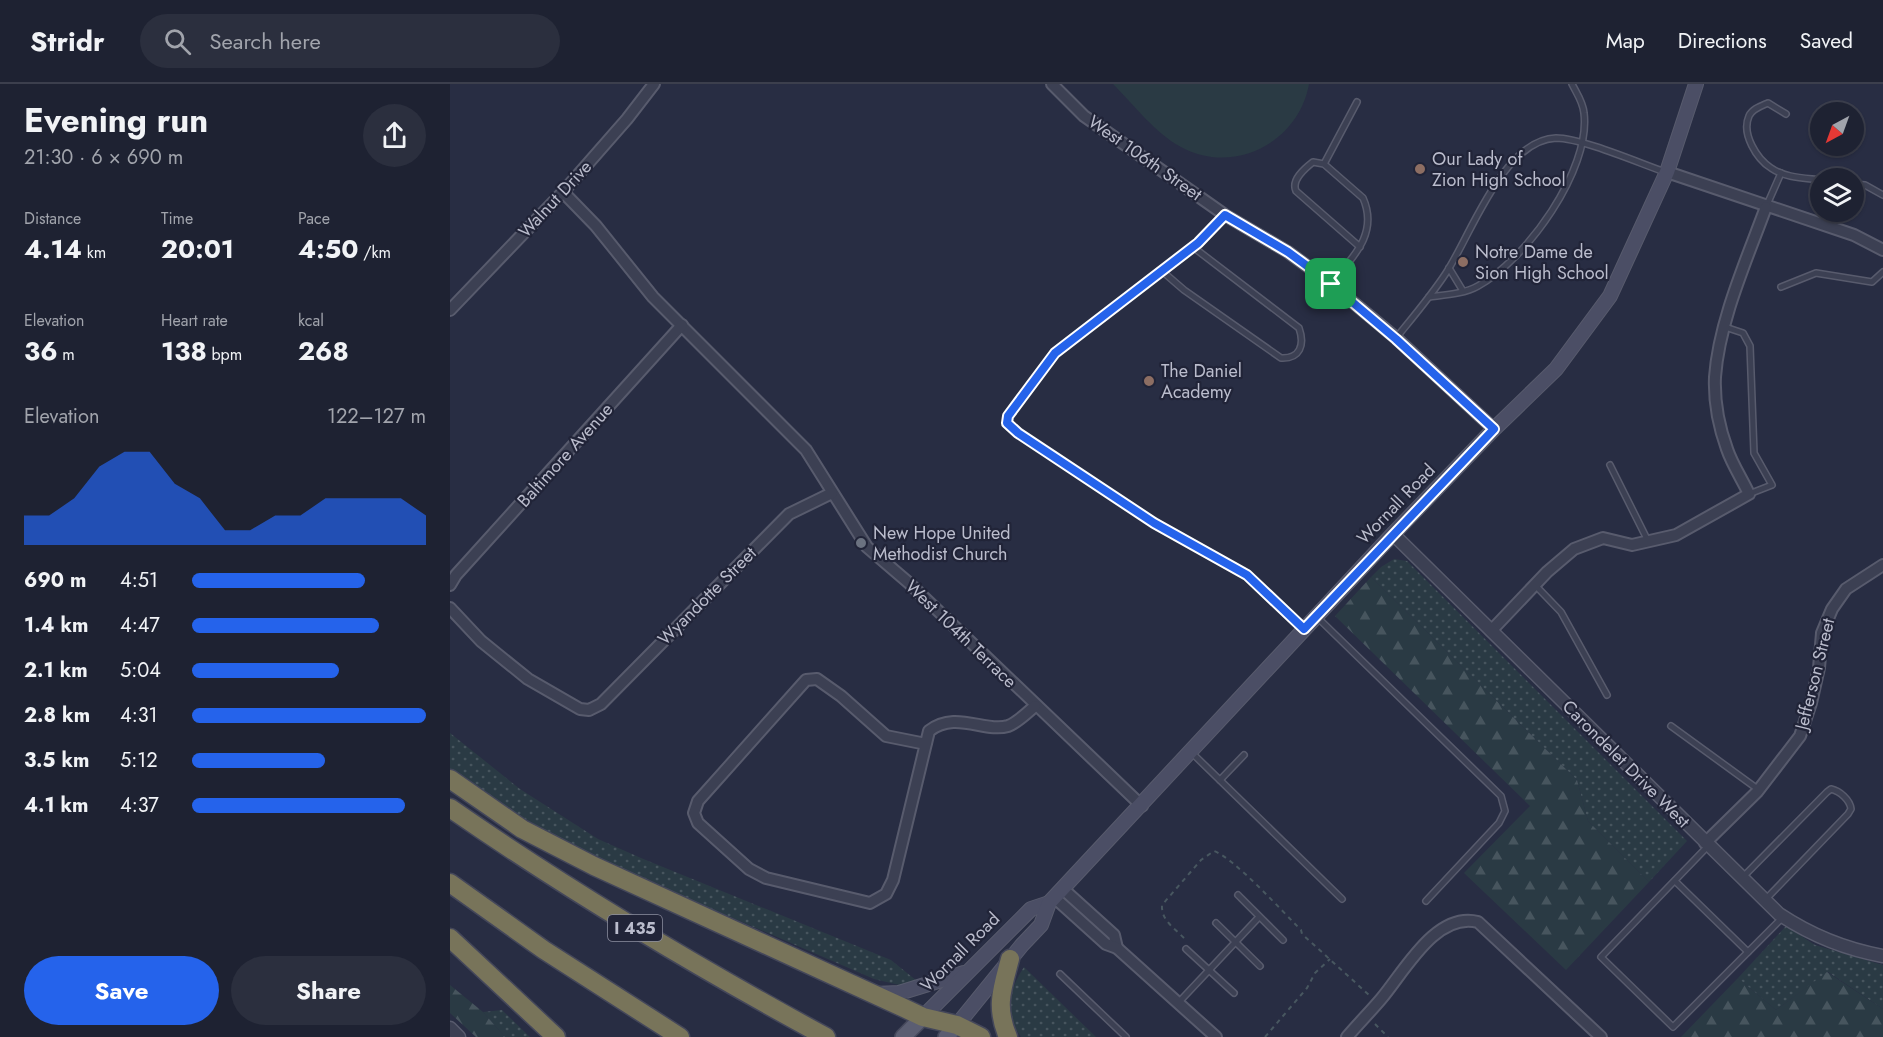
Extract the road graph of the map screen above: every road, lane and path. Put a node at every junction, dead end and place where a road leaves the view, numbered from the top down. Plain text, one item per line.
1 (654, 84) edge
2 (1052, 84) edge
3 (1572, 84) edge
4 (1696, 84) edge
5 (1357, 102) dead end
6 (1786, 114) dead end
7 (1581, 143) junction
8 (1324, 164) junction
9 (1667, 172) junction
10 (1781, 173) junction
11 (1810, 179) edge
12 (1864, 185) edge
13 (563, 192) junction
14 (1883, 195) edge
15 (1766, 207) junction
16 (1225, 215) junction
17 (1360, 247) junction
18 (1193, 248) junction
19 (1883, 250) edge
20 (1449, 268) junction
21 (1162, 271) junction
22 (1883, 272) edge
23 (1331, 284) junction
24 (1781, 287) dead end
25 (1463, 291) junction
26 (1429, 297) junction
27 (450, 310) edge
28 (682, 326) junction
29 (1725, 327) junction
30 (1396, 339) junction
31 (1494, 429) junction
32 (1610, 465) dead end
33 (832, 492) junction
34 (1749, 494) junction
35 (1393, 534) junction
36 (1648, 541) junction
37 (1883, 564) edge
38 (450, 585) edge
39 (1534, 585) junction
40 (450, 608) edge
41 (1317, 617) junction
42 (1304, 629) junction
43 (1491, 631) junction
44 (1607, 695) dead end
45 (1035, 706) junction
46 (1671, 726) dead end
47 (926, 744) junction
48 (1191, 752) junction
49 (1244, 755) dead end
50 (450, 779) edge
51 (1220, 780) junction
52 (1759, 790) junction
53 (1142, 806) junction
54 (450, 808) edge
55 (1707, 845) junction
56 (1742, 878) junction
57 (1675, 881) junction
58 (450, 883) edge
59 (1238, 895) dead end
60 (1056, 897) junction
61 (1342, 899) dead end
62 (1765, 900) junction
63 (1426, 901) dead end
64 (1259, 917) junction
65 (1784, 917) junction
66 (1216, 923) dead end
67 (450, 938) edge
68 (1283, 940) dead end
69 (1235, 942) junction
70 (1186, 949) dead end
71 (1748, 952) junction
72 (1883, 956) edge
73 (1010, 959) junction
74 (1330, 959) dead end
75 (1260, 966) dead end
76 (1210, 969) junction
77 (966, 972) junction
78 (1060, 974) dead end
79 (1234, 993) dead end
80 (871, 994) junction
81 (1179, 1002) junction
82 (1366, 1016) junction
83 (923, 1017) junction
84 (450, 1028) edge
85 (951, 1031) edge
86 (459, 1037) edge
87 (556, 1037) edge
88 (680, 1037) edge
89 (826, 1037) edge
90 (903, 1037) edge
91 (981, 1037) edge
92 (1008, 1037) edge
93 (1126, 1037) edge
94 (1216, 1037) edge
95 (1265, 1037) edge
96 (1347, 1037) edge
97 (1388, 1037) edge
98 (1601, 1037) edge

1 - 13 street, Walnut Drive
2 - 16 street, West 106th Street
3 - 7 lane
4 - 9 main road, Wornall Road
5 - 8 lane
6 - 10 lane
7 - 9 lane
7 - 20 lane
7 - 25 lane
8 - 17 lane
8 - 17 lane
9 - 15 street
9 - 31 main road, Wornall Road
10 - 11 lane
10 - 15 lane
12 - 14 lane
13 - 27 street, Walnut Drive
13 - 28 street, West 104th Terrace
15 - 19 street
15 - 29 street
16 - 18 lane
16 - 23 street, West 106th Street
17 - 23 lane
18 - 21 lane
18 - 21 lane
20 - 25 lane
20 - 26 lane
21 - 42 lane
22 - 24 lane
23 - 30 street, West 106th Street
25 - 26 lane
26 - 30 lane
28 - 33 street, West 104th Terrace
28 - 38 street, Baltimore Avenue
29 - 34 street
29 - 34 lane
30 - 31 street, West 106th Street
31 - 35 main road, Wornall Road
32 - 36 lane
33 - 40 street, Wyandotte Street
33 - 45 street, West 104th Terrace
34 - 36 street
35 - 41 main road, Wornall Road
35 - 43 street, Carondelet Drive West
36 - 39 street
37 - 52 street, Jefferson Street
39 - 43 street
39 - 44 lane
41 - 42 main road, Wornall Road
41 - 63 lane
42 - 48 main road, Wornall Road
43 - 55 street, Carondelet Drive West
45 - 47 street
45 - 53 street, West 104th Terrace
46 - 52 lane
47 - 47 street
48 - 51 lane
48 - 53 main road, Wornall Road
49 - 51 lane
50 - 80 highway
51 - 61 lane
52 - 55 street, Jefferson Street
53 - 60 main road, Wornall Road
54 - 89 highway, I 435
55 - 56 street, Carondelet Drive West
55 - 57 lane
56 - 62 street, Carondelet Drive West
56 - 62 lane
57 - 71 lane
57 - 71 lane
58 - 88 highway
59 - 64 lane
60 - 73 main road, Wornall Road
60 - 77 main road, Wornall Road
60 - 81 street
62 - 65 street, Carondelet Drive West
64 - 68 lane
64 - 69 lane
65 - 71 lane
65 - 72 street, Carondelet Drive West
66 - 69 lane
67 - 87 highway
69 - 75 lane
69 - 76 lane
70 - 76 lane
73 - 85 main road, Wornall Road
73 - 92 highway
74 - 95 path
76 - 79 lane
76 - 81 lane
77 - 80 main road
77 - 83 main road, Wornall Road
78 - 93 lane
80 - 83 highway
81 - 94 street
82 - 96 street
82 - 97 path
82 - 98 street
83 - 85 highway
83 - 90 main road, Wornall Road
84 - 86 street
85 - 91 highway

